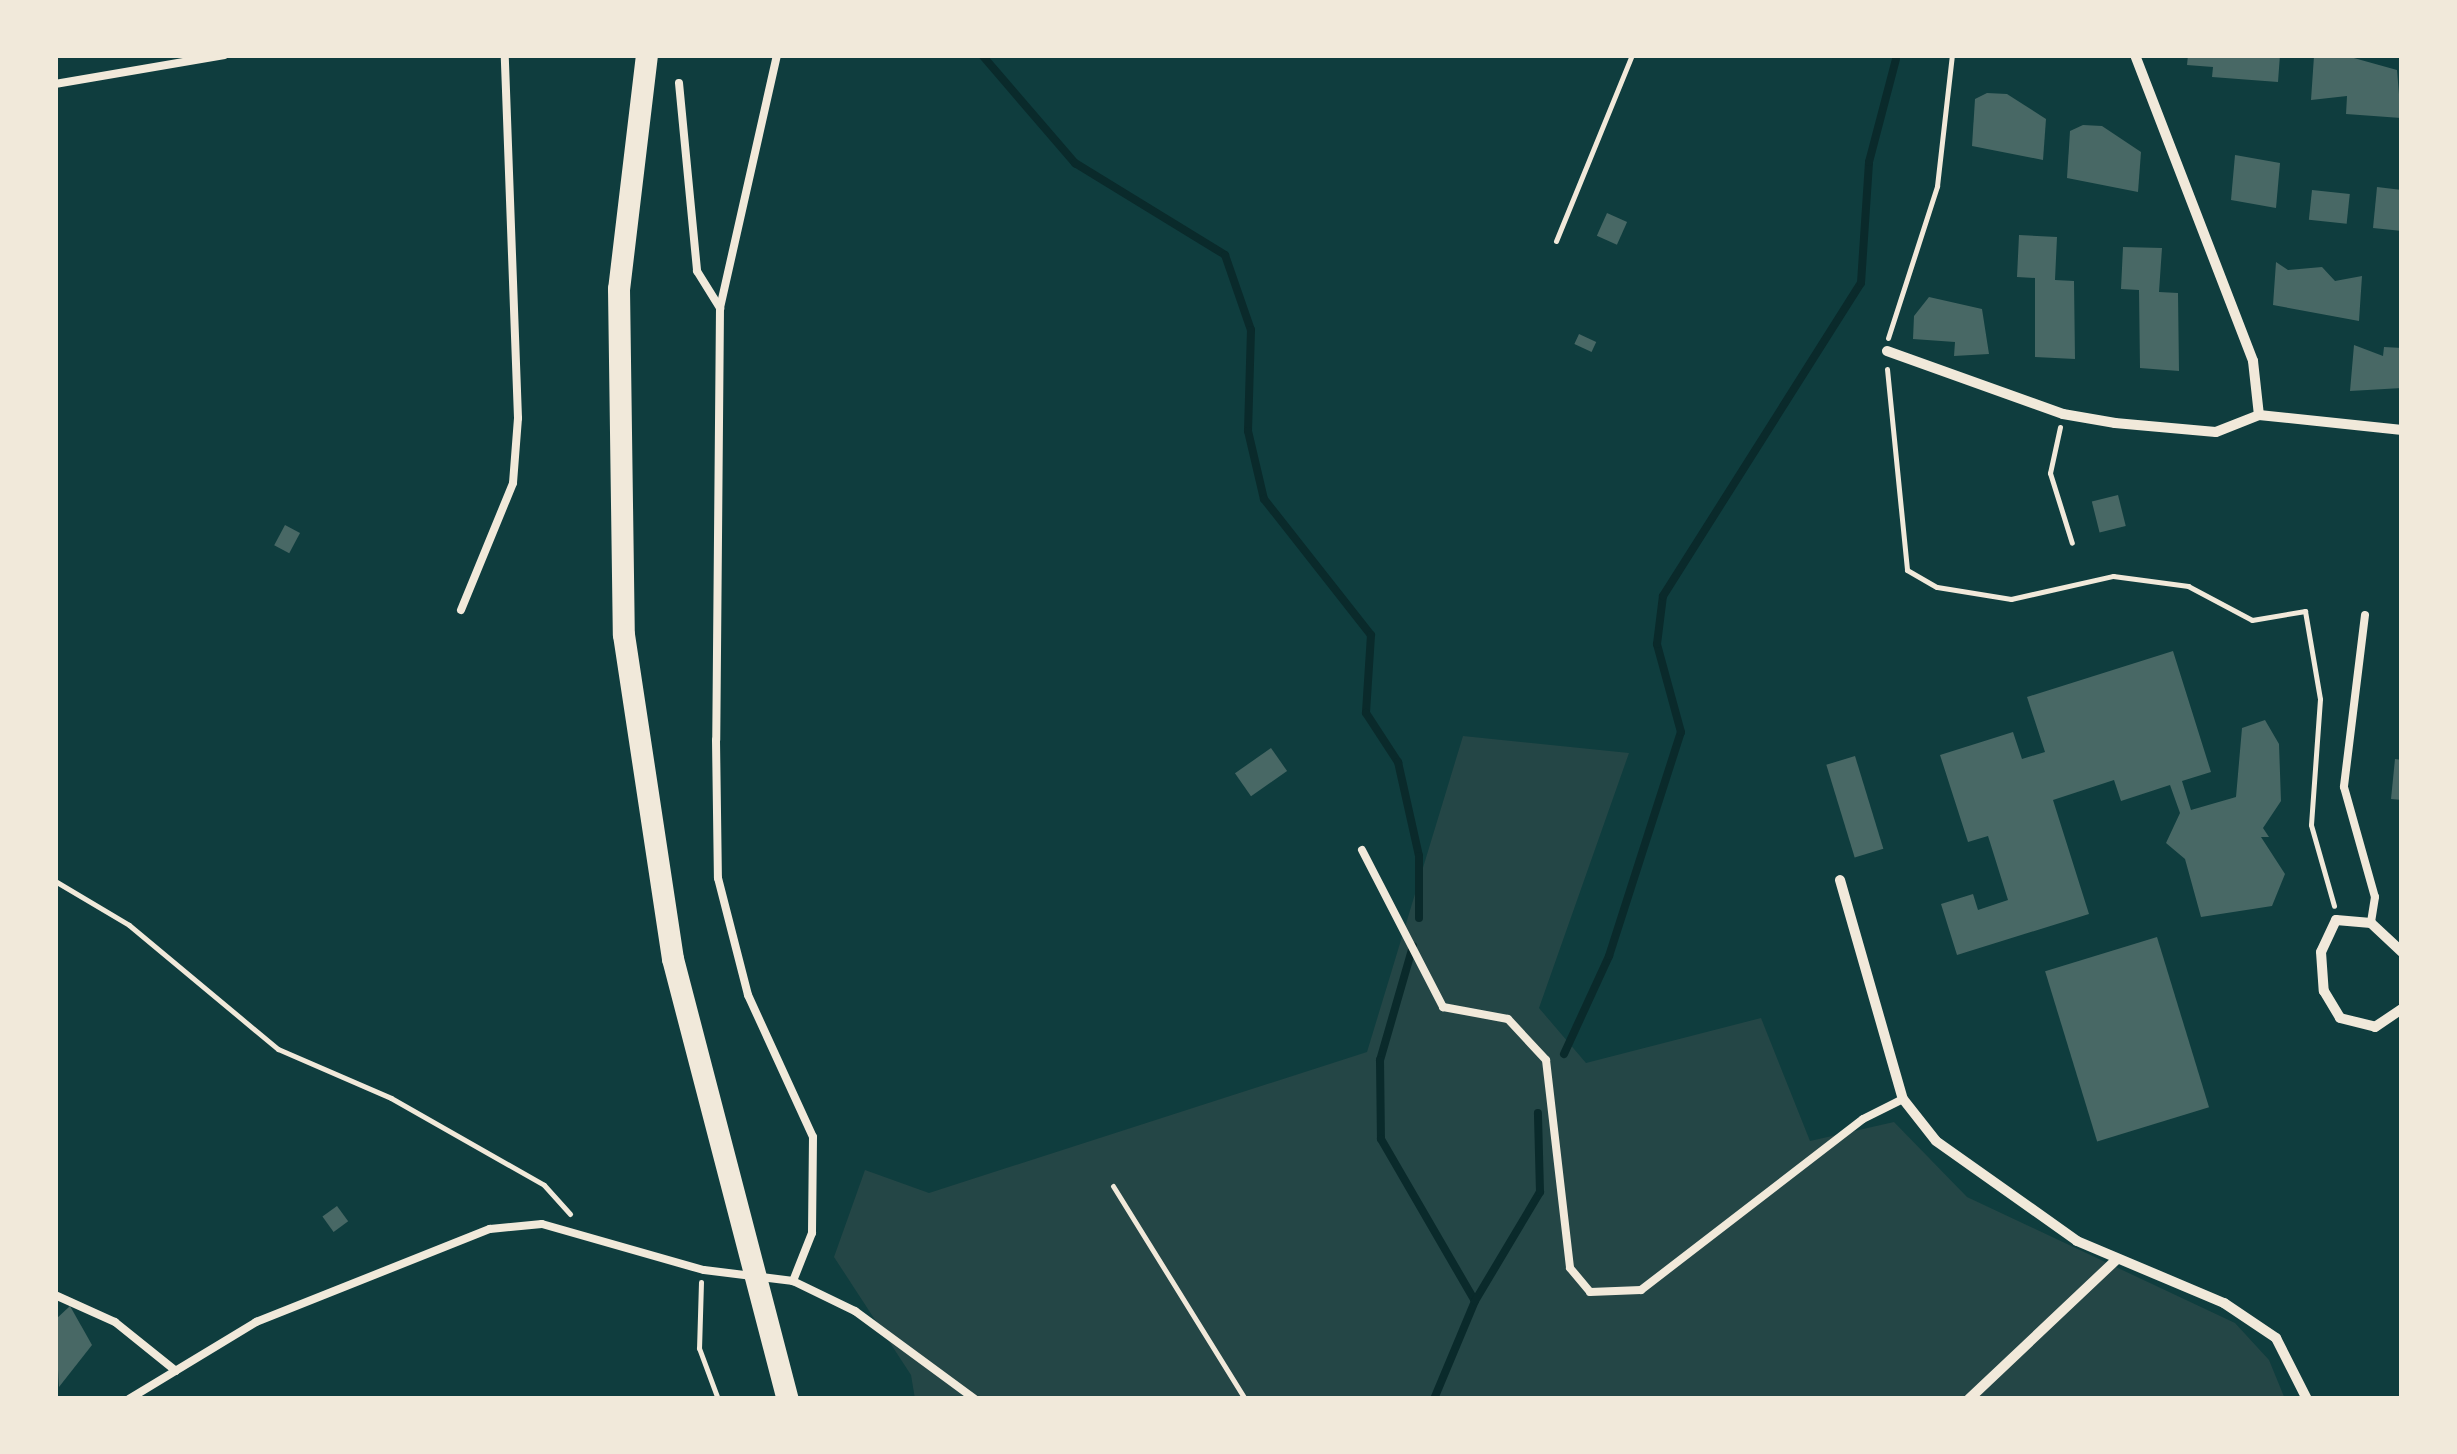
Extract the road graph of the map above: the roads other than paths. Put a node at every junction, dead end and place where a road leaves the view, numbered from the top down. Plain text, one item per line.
1 (225, 55) edge
2 (505, 55) edge
3 (646, 55) edge
4 (777, 55) edge
5 (2136, 55) edge
6 (680, 83) dead end
7 (55, 84) edge
8 (720, 308) junction
9 (1887, 352) road end
10 (2259, 415) junction
11 (2402, 430) edge
12 (461, 610) dead end
13 (2365, 615) dead end
14 (1362, 850) dead end
15 (1840, 880) dead end
16 (2371, 923) junction
17 (2402, 952) edge
18 (2402, 1009) edge
19 (1903, 1099) junction
20 (2117, 1259) junction
21 (794, 1281) junction
22 (55, 1296) edge
23 (176, 1371) junction
24 (129, 1399) edge
25 (788, 1399) edge
26 (975, 1399) edge
27 (1969, 1399) edge
28 (2307, 1399) edge

1 - 7 lane
2 - 12 lane
3 - 25 main road
4 - 8 lane
5 - 10 street
6 - 8 lane
8 - 21 lane
9 - 10 street
10 - 11 street
13 - 16 lane
14 - 19 lane
15 - 19 street
16 - 17 street
16 - 18 street
19 - 20 street
20 - 27 street
20 - 28 street
21 - 23 lane
21 - 26 lane
22 - 23 lane
23 - 24 lane

